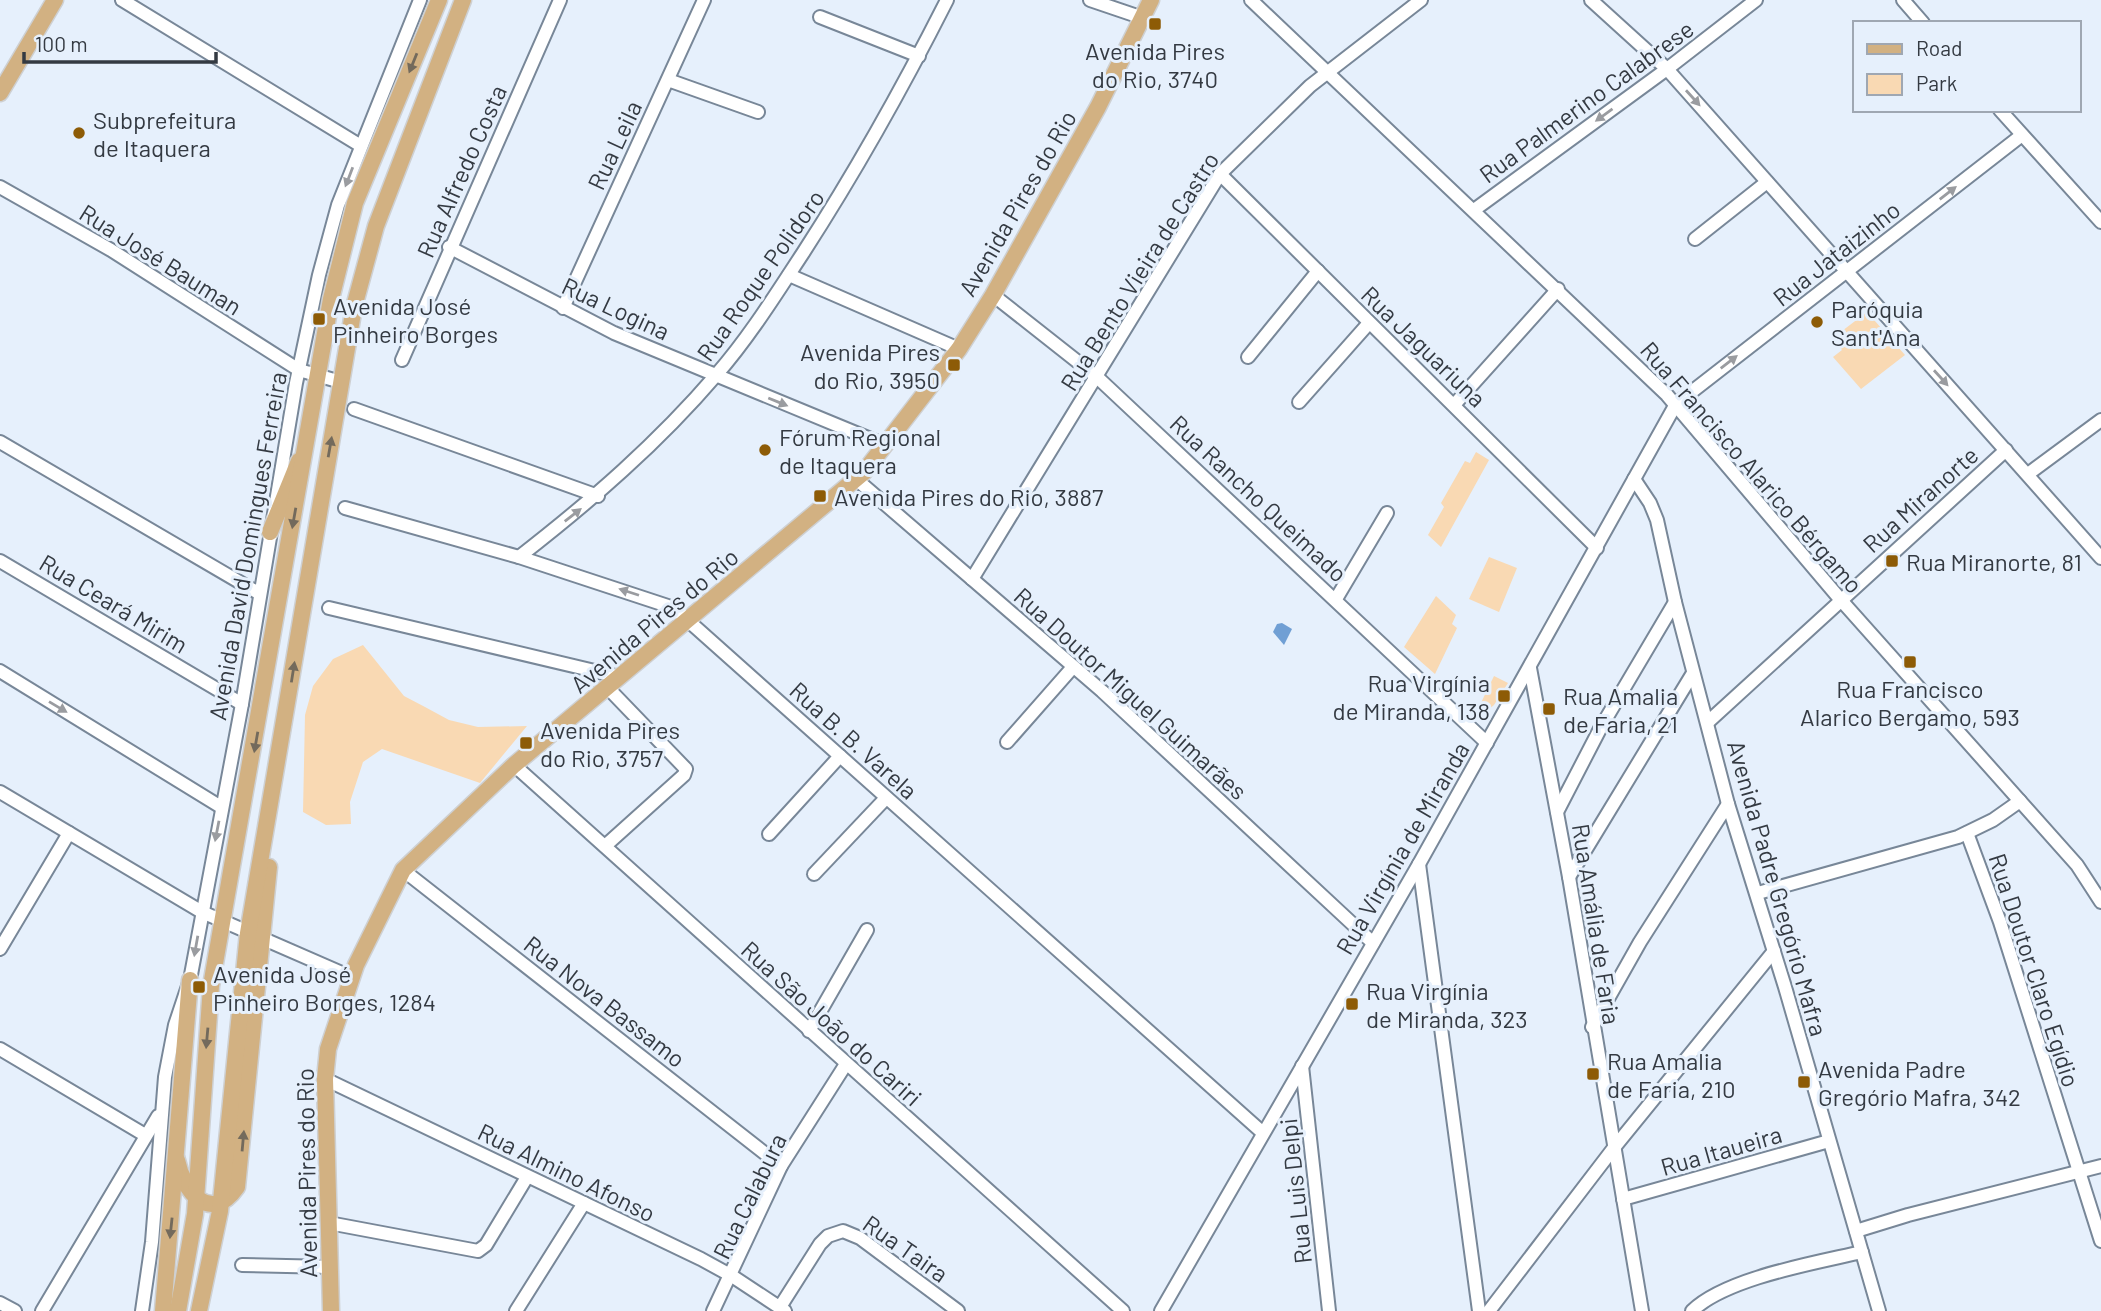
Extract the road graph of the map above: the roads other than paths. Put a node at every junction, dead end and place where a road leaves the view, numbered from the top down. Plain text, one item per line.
1 (55, 0) edge
2 (122, 0) edge
3 (420, 0) edge
4 (439, 0) edge
5 (463, 0) edge
6 (560, 0) edge
7 (704, 0) edge
8 (947, 0) edge
9 (1090, 0) edge
10 (1151, 0) edge
11 (1251, 0) edge
12 (1421, 0) edge
13 (1591, 0) edge
14 (1756, 0) edge
15 (1903, 0) edge
16 (820, 17) dead end
17 (1143, 18) junction
18 (1921, 21) edge
19 (919, 56) junction
20 (1667, 69) junction
21 (1328, 71) junction
22 (668, 80) junction
23 (0, 93) edge
24 (758, 112) dead end
25 (2002, 112) edge
26 (2022, 135) junction
27 (361, 146) junction
28 (1220, 174) junction
29 (1768, 182) junction
30 (0, 187) edge
31 (1474, 210) junction
32 (2101, 222) edge
33 (1695, 239) dead end
34 (449, 247) junction
35 (1318, 271) junction
36 (1847, 272) junction
37 (789, 275) junction
38 (1558, 289) junction
39 (993, 295) junction
40 (562, 308) junction
41 (1369, 323) junction
42 (959, 349) junction
43 (1248, 357) dead end
44 (402, 360) dead end
45 (299, 370) junction
46 (319, 377) junction
47 (715, 377) junction
48 (1097, 377) junction
49 (341, 382) junction
50 (1299, 402) dead end
51 (1676, 404) junction
52 (1454, 405) junction
53 (355, 409) dead end
54 (2101, 419) edge
55 (0, 442) edge
56 (307, 443) junction
57 (885, 446) junction
58 (2006, 450) junction
59 (2028, 474) junction
60 (1633, 479) junction
61 (856, 480) junction
62 (598, 496) junction
63 (345, 508) dead end
64 (1387, 513) dead end
65 (270, 532) junction
66 (1597, 548) junction
67 (519, 557) junction
68 (2101, 558) edge
69 (0, 561) edge
70 (972, 579) junction
71 (260, 594) junction
72 (1336, 599) junction
73 (1840, 599) junction
74 (1675, 602) junction
75 (329, 608) dead end
76 (689, 621) junction
77 (1073, 667) junction
78 (1530, 668) junction
79 (0, 671) edge
80 (1693, 673) junction
81 (614, 682) junction
82 (242, 704) junction
83 (1708, 722) junction
84 (1007, 742) dead end
85 (1487, 743) junction
86 (840, 756) junction
87 (514, 765) junction
88 (0, 793) edge
89 (887, 798) junction
90 (2020, 801) junction
91 (1728, 804) junction
92 (221, 807) junction
93 (1557, 812) junction
94 (69, 833) junction
95 (1967, 833) junction
96 (769, 834) dead end
97 (605, 846) junction
98 (1419, 864) junction
99 (403, 870) junction
100 (814, 874) dead end
101 (1569, 877) junction
102 (1758, 893) junction
103 (2101, 902) edge
104 (202, 912) junction
105 (223, 922) junction
106 (867, 930) dead end
107 (256, 936) junction
108 (1373, 943) junction
109 (0, 949) edge
110 (1774, 951) junction
111 (351, 977) junction
112 (190, 980) junction
113 (1592, 1027) junction
114 (809, 1031) junction
115 (0, 1049) edge
116 (846, 1064) junction
117 (1302, 1066) junction
118 (325, 1079) junction
119 (160, 1112) junction
120 (1263, 1133) junction
121 (145, 1135) junction
122 (1829, 1140) junction
123 (1613, 1149) junction
124 (177, 1160) junction
125 (781, 1166) junction
126 (2101, 1166) edge
127 (2079, 1171) junction
128 (527, 1177) junction
129 (196, 1199) junction
130 (1623, 1199) junction
131 (220, 1202) junction
132 (584, 1203) junction
133 (329, 1223) junction
134 (1856, 1231) junction
135 (2101, 1241) edge
136 (1862, 1252) junction
137 (242, 1265) dead end
138 (330, 1267) junction
139 (732, 1276) junction
140 (0, 1303) edge
141 (782, 1309) edge
142 (15, 1311) edge
143 (42, 1311) edge
144 (142, 1311) edge
145 (163, 1311) edge
146 (178, 1311) edge
147 (199, 1311) edge
148 (331, 1311) edge
149 (516, 1311) edge
150 (713, 1311) edge
151 (958, 1311) edge
152 (1123, 1311) edge
153 (1161, 1311) edge
154 (1329, 1311) edge
155 (1479, 1311) edge
156 (1489, 1311) edge
157 (1642, 1311) edge
158 (1692, 1311) edge
159 (1879, 1311) edge

1 - 23 main road
2 - 27 street
3 - 27 street, Avenida David Domingues Ferreira
4 -> 46 main road
5 - 49 main road
6 - 34 street, Rua Alfredo Costa
7 - 22 street, Rua Leila
8 - 19 street, Rua Roque Polidoro
9 - 17 street
10 - 17 main road, Avenida Pires do Rio
11 - 21 street, Rua Francisco Alarico Bérgamo
12 - 21 street, Rua Bento Vieira de Castro
13 - 20 street
14 - 20 street, Rua Palmerino Calabrese
15 - 18 street
16 - 19 street
17 - 39 main road, Avenida Pires do Rio
19 - 37 street, Rua Roque Polidoro
20 -> 29 street
20 -> 31 street, Rua Palmerino Calabrese
21 - 28 street, Rua Bento Vieira de Castro
21 - 31 street, Rua Francisco Alarico Bérgamo
22 - 24 street
22 - 40 street, Rua Leila
25 - 26 street
26 - 32 street
36 -> 26 street, Rua Jataizinho
27 -> 45 street, Avenida David Domingues Ferreira
28 - 35 street, Rua Jaguariuna
28 - 48 street, Rua Bento Vieira de Castro
29 - 33 street
29 - 36 street
30 - 45 street, Rua José Bauman
31 - 38 street, Rua Francisco Alarico Bérgamo
34 - 40 street, Rua Logina
34 - 44 street, Rua Alfredo Costa
35 - 41 street, Rua Jaguariuna
35 - 43 street
51 -> 36 street, Rua Jataizinho
36 -> 58 street
37 - 42 street
37 - 47 street, Rua Roque Polidoro
38 - 51 street, Rua Francisco Alarico Bérgamo
38 - 52 street
39 - 42 main road, Avenida Pires do Rio
39 - 48 street, Rua Rancho Queimado
40 - 47 street, Rua Logina
41 - 50 street
41 - 52 street, Rua Jaguariuna
42 - 57 main road, Avenida Pires do Rio
45 - 46 street, Rua José Bauman
45 - 65 street, Avenida David Domingues Ferreira
46 - 49 street, Rua José Bauman
46 - 56 main road
47 -> 57 street, Rua Logina
47 - 62 street, Rua Roque Polidoro
48 - 70 street, Rua Bento Vieira de Castro
48 - 72 street, Rua Rancho Queimado
107 -> 49 main road
51 - 60 street, Rua Virgínia de Miranda
51 - 73 street, Rua Francisco Alarico Bérgamo
52 - 66 street, Rua Jaguariuna
53 - 62 street
54 - 59 street
55 - 71 street
56 - 65 main road
56 -> 105 main road
57 - 61 main road, Avenida Pires do Rio
58 - 59 street
58 - 73 street, Rua Miranorte
59 - 68 street
60 - 66 street, Rua Virgínia de Miranda
60 - 74 street, Avenida Padre Gregório Mafra
61 - 70 street, Rua Doutor Miguel Guimarães
61 - 76 main road, Avenida Pires do Rio
67 -> 62 street, Rua Roque Polidoro
63 - 67 street, Rua B. B. Varela
64 - 72 street
65 - 71 street, Avenida David Domingues Ferreira
66 - 78 street, Rua Virgínia de Miranda
76 -> 67 street, Rua B. B. Varela
69 - 82 street, Rua Ceará Mirim
70 - 77 street, Rua Doutor Miguel Guimarães
71 - 82 street, Avenida David Domingues Ferreira
72 - 85 street, Rua Rancho Queimado
73 - 83 street, Rua Miranorte
73 - 90 street, Rua Francisco Alarico Bérgamo
74 - 80 street, Avenida Padre Gregório Mafra
74 - 93 street
75 - 81 street
76 - 81 main road, Avenida Pires do Rio
76 - 86 street, Rua B. B. Varela
77 - 84 street
77 - 108 street, Rua Doutor Miguel Guimarães
78 - 85 street, Rua Virgínia de Miranda
78 - 93 street, Rua Amália de Faria
79 -> 92 street
80 - 83 street, Avenida Padre Gregório Mafra
80 - 101 street
81 - 87 main road, Avenida Pires do Rio
81 - 97 street
82 - 92 street, Avenida David Domingues Ferreira
83 - 91 street, Avenida Padre Gregório Mafra
85 - 98 street, Rua Virgínia de Miranda
86 - 89 street, Rua B. B. Varela
86 - 96 street
87 - 97 street, Rua São João do Cariri
87 - 99 main road, Avenida Pires do Rio
88 - 94 street
89 - 100 street
89 - 120 street, Rua B. B. Varela
90 - 95 street
90 - 103 street, Rua Francisco Alarico Bérgamo
91 - 102 street, Avenida Padre Gregório Mafra
91 - 113 street
92 -> 104 street, Avenida David Domingues Ferreira
93 - 101 street, Rua Amália de Faria
94 - 104 street
94 - 109 street
95 - 102 street
95 - 127 street, Rua Doutor Claro Egídio
97 - 114 street, Rua São João do Cariri
98 - 108 street, Rua Virgínia de Miranda
98 - 155 street
99 - 111 main road, Avenida Pires do Rio
99 - 125 street, Rua Nova Bassamo
101 - 113 street, Rua Amália de Faria
102 - 110 street, Avenida Padre Gregório Mafra
104 - 105 street
104 -> 112 street, Avenida David Domingues Ferreira
105 - 107 street
105 -> 129 main road
106 - 114 street
107 - 111 street
131 -> 107 main road
108 - 117 street, Rua Virgínia de Miranda
110 - 122 street, Avenida Padre Gregório Mafra
110 - 123 street
111 - 118 main road, Avenida Pires do Rio
112 - 119 street, Avenida David Domingues Ferreira
112 - 124 main road
113 - 123 street, Rua Amália de Faria
114 - 116 street, Rua São João do Cariri
115 - 121 street
116 - 125 street, Rua Calabura
116 - 152 street, Rua São João do Cariri
117 - 120 street, Rua Virgínia de Miranda
117 - 154 street, Rua Luis Delpi
118 - 128 street, Rua Almino Afonso
118 - 133 main road, Avenida Pires do Rio
119 - 121 street, Avenida David Domingues Ferreira
119 - 144 street, Avenida David Domingues Ferreira
120 - 153 street, Rua Virgínia de Miranda
121 - 143 street, Avenida David Domingues Ferreira
122 - 130 street, Rua Itaueira
122 - 134 street, Avenida Padre Gregório Mafra
123 - 130 street, Rua Amália de Faria
123 - 156 street
124 - 129 main road
124 -> 145 main road
125 - 139 street, Rua Calabura
126 - 127 street
127 - 134 street
127 - 135 street, Rua Doutor Claro Egídio
128 - 132 street, Rua Almino Afonso
128 - 133 street
129 - 131 main road
129 - 146 main road
130 - 157 street, Rua Amália de Faria
131 - 147 main road
132 - 139 street, Rua Almino Afonso
132 - 149 street
133 - 138 main road, Avenida Pires do Rio
134 - 136 street, Avenida Padre Gregório Mafra
136 - 158 street
136 - 159 street, Avenida Padre Gregório Mafra
137 - 138 street
138 - 148 main road, Avenida Pires do Rio
139 - 141 street, Rua Almino Afonso
139 - 150 street, Rua Calabura
140 - 142 street
141 - 151 street, Rua Taira

